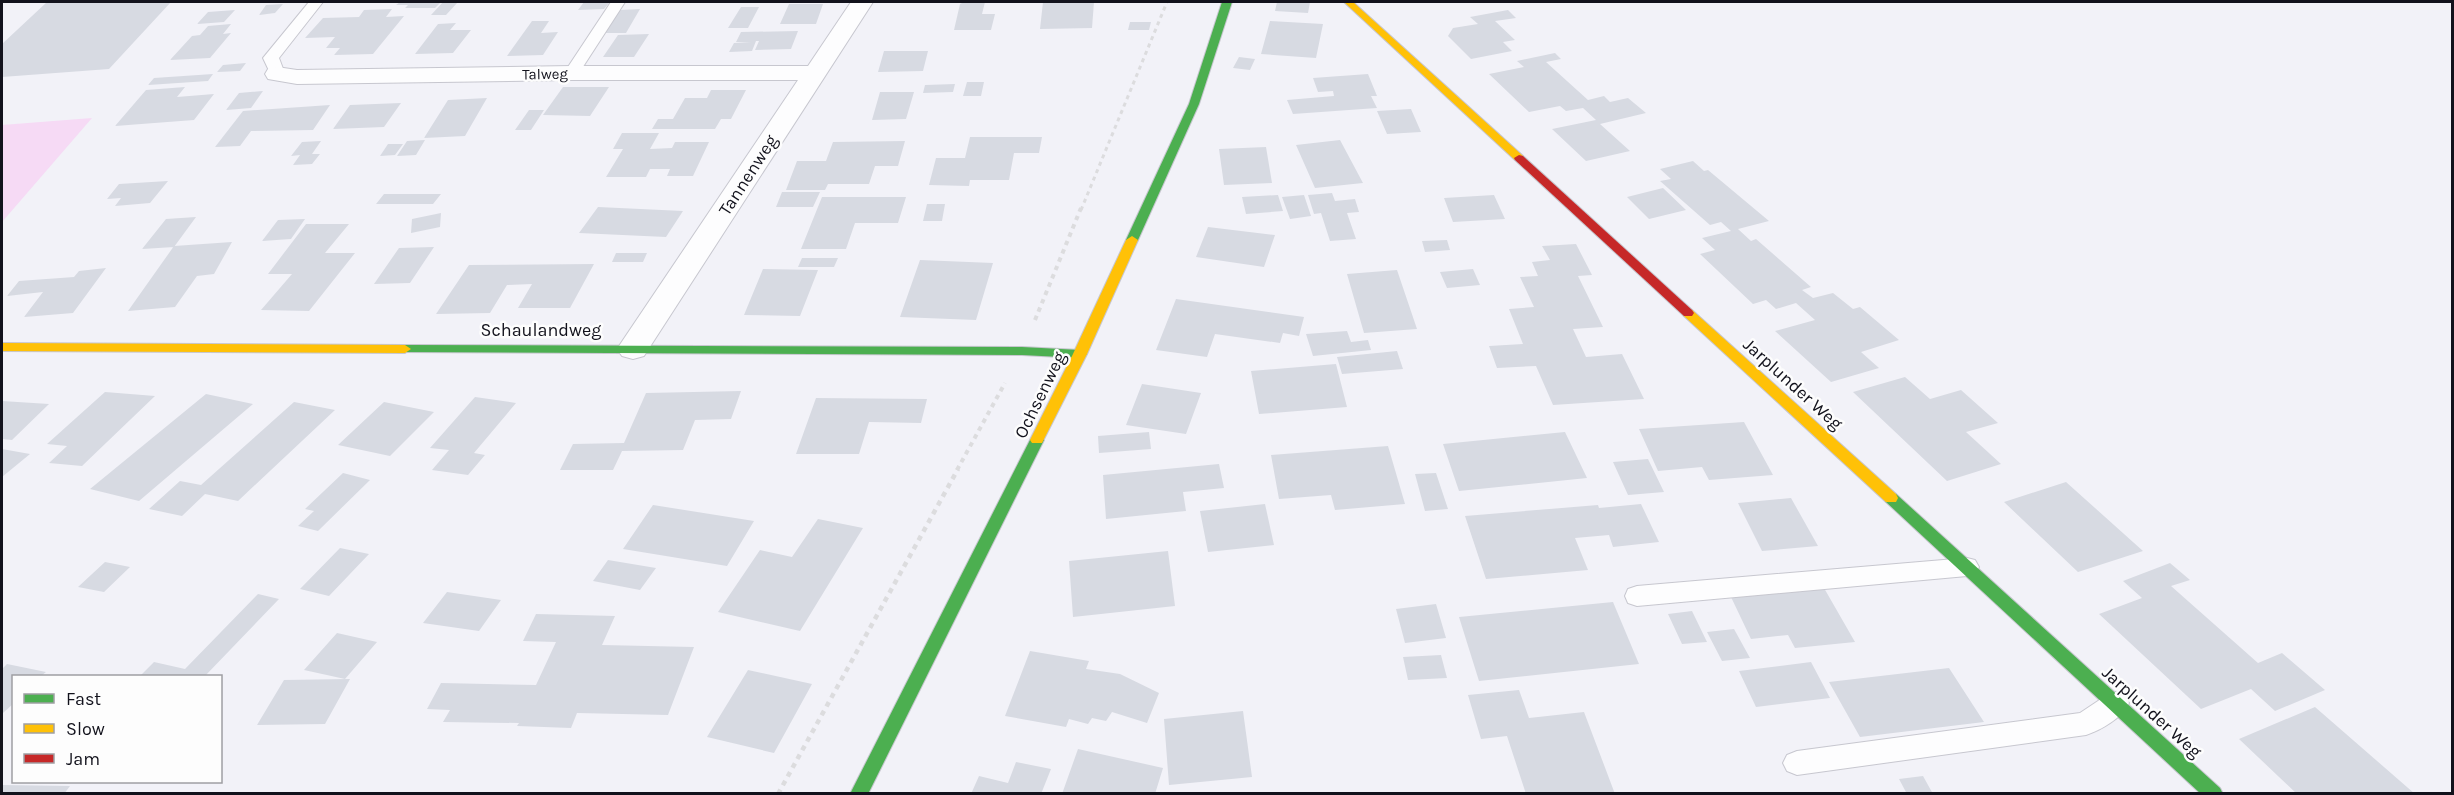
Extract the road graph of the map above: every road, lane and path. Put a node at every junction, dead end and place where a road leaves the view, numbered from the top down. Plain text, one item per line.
1 (316, 2) edge
2 (618, 2) edge
3 (862, 2) edge
4 (1167, 2) edge
5 (1227, 2) edge
6 (1348, 2) edge
7 (572, 73) junction
8 (814, 73) junction
9 (277, 74) joint
10 (2, 347) edge
11 (633, 348) junction
12 (1022, 351) junction
13 (1080, 354) junction
14 (1967, 567) junction
15 (1637, 596) dead end
16 (2115, 703) junction
17 (1797, 763) dead end
18 (778, 794) edge
19 (860, 794) edge
20 (2214, 794) edge

1 - 9 lane
2 - 7 lane
3 - 8 street, Tannenweg
4 - 12 path
5 - 13 street, Ochsenweg
6 - 14 street, Jarplunder Weg
7 - 8 street, Talweg
7 - 9 street, Talweg
8 - 11 street, Tannenweg
10 - 11 street, Schaulandweg
11 - 12 street, Schaulandweg
12 - 13 street, Schaulandweg
12 - 18 path
13 - 19 street, Ochsenweg
14 - 15 lane
14 - 16 street, Jarplunder Weg
16 - 17 lane
16 - 20 street, Jarplunder Weg

